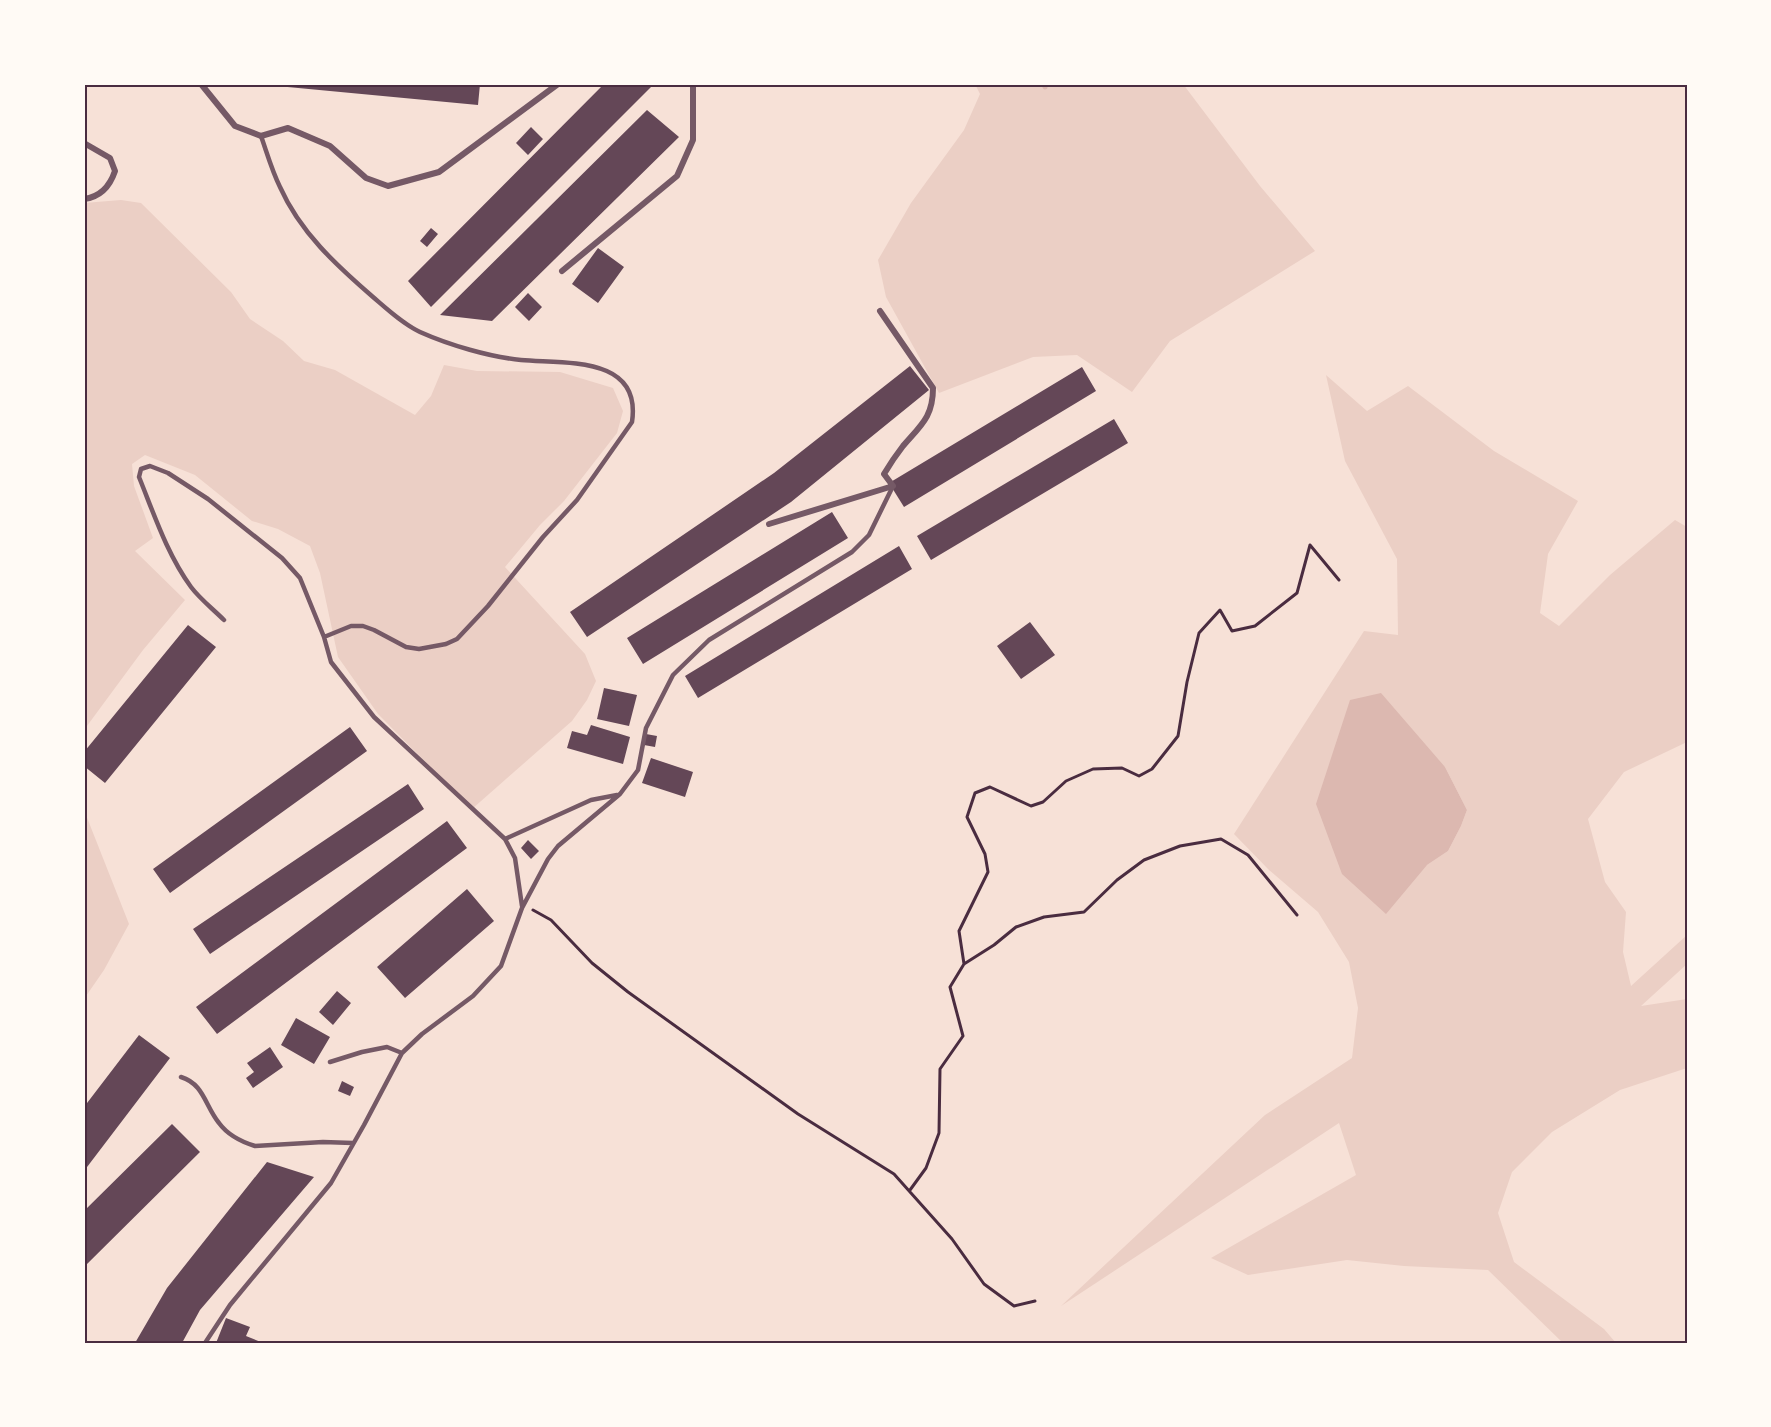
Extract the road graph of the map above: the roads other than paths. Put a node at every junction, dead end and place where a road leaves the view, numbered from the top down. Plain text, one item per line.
1 (201, 84) edge
2 (558, 84) edge
3 (693, 84) edge
4 (261, 136) junction
5 (84, 143) edge
6 (84, 199) edge
7 (562, 271) dead end
8 (880, 312) dead end
9 (893, 486) junction
10 (769, 524) dead end
11 (224, 620) dead end
12 (324, 637) junction
13 (620, 794) junction
14 (505, 839) junction
15 (522, 908) junction
16 (402, 1053) junction
17 (330, 1062) dead end
18 (181, 1077) dead end
19 (352, 1143) junction
20 (205, 1343) edge

1 - 4 street
2 - 4 street
3 - 7 street
4 - 12 lane
5 - 6 street
8 - 9 street
9 - 10 street
9 - 13 lane
11 - 12 lane
12 - 14 lane
13 - 14 lane
13 - 15 lane
14 - 15 lane
15 - 16 lane
16 - 17 lane
16 - 19 lane
18 - 19 lane
19 - 20 lane

